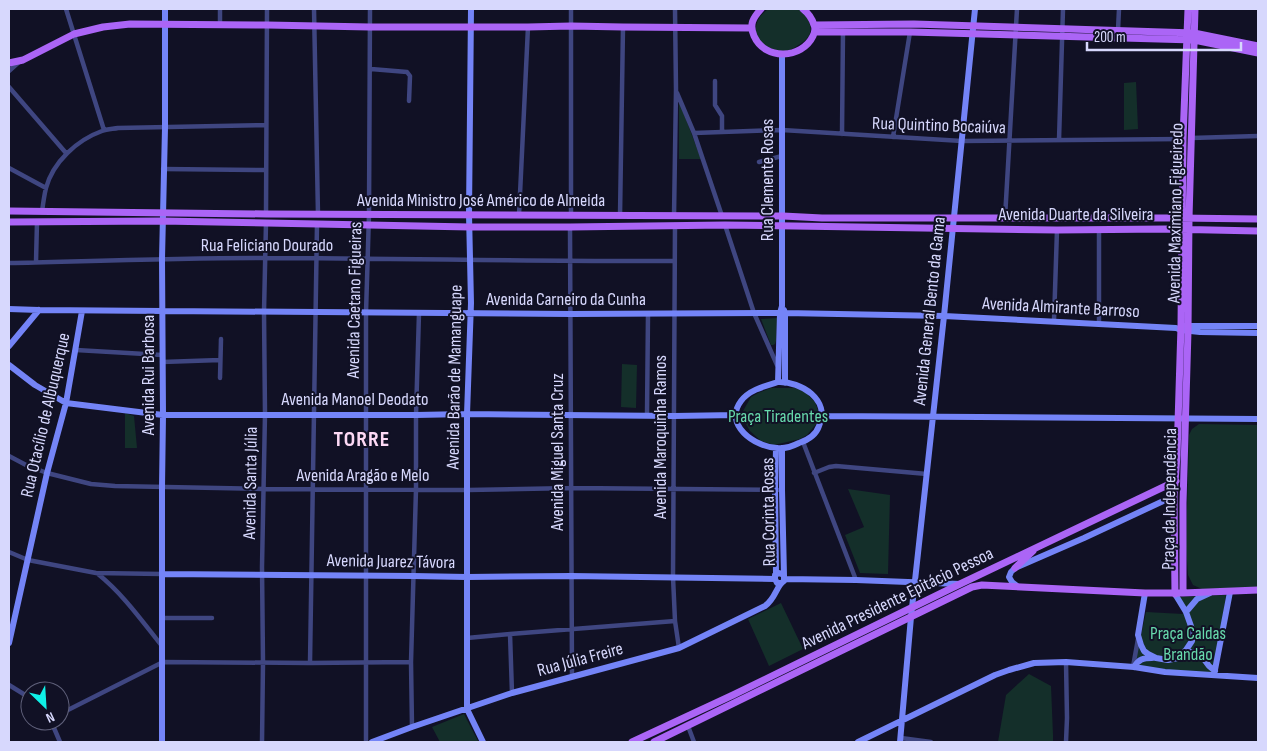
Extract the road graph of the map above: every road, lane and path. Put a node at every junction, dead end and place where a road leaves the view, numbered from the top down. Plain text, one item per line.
1 (66, 9) edge
2 (165, 9) edge
3 (220, 9) edge
4 (267, 9) edge
5 (314, 9) edge
6 (370, 9) edge
7 (470, 9) edge
8 (571, 9) edge
9 (675, 9) edge
10 (762, 9) edge
11 (803, 9) edge
12 (975, 9) edge
13 (1016, 9) edge
14 (1063, 9) edge
15 (1119, 9) edge
16 (1188, 9) edge
17 (1195, 9) edge
18 (165, 25) junction
19 (220, 25) junction
20 (267, 25) junction
21 (314, 26) junction
22 (571, 26) junction
23 (370, 27) junction
24 (470, 27) junction
25 (528, 27) junction
26 (622, 27) junction
27 (676, 28) junction
28 (751, 28) junction
29 (815, 28) junction
30 (973, 30) junction
31 (1118, 30) junction
32 (843, 31) junction
33 (1015, 31) junction
34 (910, 32) junction
35 (1062, 32) junction
36 (74, 34) junction
37 (1191, 37) junction
38 (1258, 46) edge
39 (1258, 53) edge
40 (782, 54) junction
41 (22, 60) junction
42 (9, 63) edge
43 (371, 69) junction
44 (9, 70) edge
45 (715, 81) dead end
46 (9, 87) edge
47 (676, 90) junction
48 (409, 101) dead end
49 (266, 124) junction
50 (164, 128) junction
51 (104, 130) junction
52 (782, 130) junction
53 (722, 132) junction
54 (694, 133) junction
55 (842, 134) junction
56 (1258, 136) edge
57 (894, 137) junction
58 (1187, 138) junction
59 (1059, 140) junction
60 (962, 141) junction
61 (1010, 142) junction
62 (66, 153) junction
63 (782, 156) junction
64 (759, 162) dead end
65 (9, 168) edge
66 (163, 169) junction
67 (266, 170) junction
68 (46, 188) junction
69 (9, 211) edge
70 (42, 212) junction
71 (163, 213) junction
72 (266, 214) junction
73 (369, 214) junction
74 (469, 214) junction
75 (318, 215) junction
76 (519, 215) junction
77 (571, 216) junction
78 (620, 216) junction
79 (674, 216) junction
80 (722, 216) junction
81 (783, 216) junction
82 (954, 218) junction
83 (1005, 218) junction
84 (1186, 218) junction
85 (1258, 219) edge
86 (162, 221) junction
87 (9, 222) edge
88 (37, 222) junction
89 (266, 223) junction
90 (317, 224) junction
91 (369, 225) junction
92 (675, 225) junction
93 (725, 225) junction
94 (470, 226) junction
95 (570, 227) junction
96 (783, 227) junction
97 (953, 228) junction
98 (1057, 230) junction
99 (1099, 230) junction
100 (1186, 230) junction
101 (1258, 231) edge
102 (265, 258) junction
103 (317, 258) junction
104 (162, 259) junction
105 (368, 259) junction
106 (470, 261) junction
107 (674, 261) junction
108 (36, 262) junction
109 (571, 262) junction
110 (9, 263) edge
111 (9, 309) edge
112 (39, 310) junction
113 (782, 310) junction
114 (82, 311) junction
115 (163, 311) junction
116 (264, 312) junction
117 (316, 312) junction
118 (366, 313) junction
119 (470, 313) junction
120 (754, 313) junction
121 (419, 314) junction
122 (571, 314) junction
123 (648, 314) junction
124 (675, 314) junction
125 (944, 316) junction
126 (1054, 321) junction
127 (1099, 324) junction
128 (1258, 326) edge
129 (1183, 328) junction
130 (1258, 333) edge
131 (220, 339) dead end
132 (9, 346) edge
133 (76, 350) junction
134 (162, 358) junction
135 (220, 360) junction
136 (9, 365) edge
137 (778, 366) junction
138 (220, 378) dead end
139 (781, 383) junction
140 (66, 403) junction
141 (163, 414) junction
142 (264, 414) junction
143 (314, 414) junction
144 (366, 414) junction
145 (467, 414) junction
146 (571, 414) junction
147 (416, 415) junction
148 (647, 415) junction
149 (736, 415) junction
150 (674, 416) junction
151 (823, 416) junction
152 (933, 417) junction
153 (1182, 418) junction
154 (1258, 419) edge
155 (802, 442) junction
156 (779, 448) junction
157 (9, 456) edge
158 (47, 473) junction
159 (814, 473) junction
160 (927, 474) junction
161 (1176, 481) junction
162 (162, 487) junction
163 (572, 488) junction
164 (263, 489) junction
165 (312, 489) junction
166 (365, 489) junction
167 (416, 489) junction
168 (468, 490) junction
169 (674, 490) junction
170 (778, 490) junction
171 (1174, 496) junction
172 (1039, 546) junction
173 (9, 552) edge
174 (28, 560) junction
175 (1015, 568) junction
176 (96, 573) junction
177 (162, 574) junction
178 (262, 575) junction
179 (311, 575) junction
180 (366, 576) junction
181 (414, 576) junction
182 (571, 576) junction
183 (467, 577) junction
184 (673, 577) junction
185 (780, 578) junction
186 (856, 580) junction
187 (915, 583) junction
188 (960, 584) junction
189 (1017, 586) junction
190 (1258, 590) edge
191 (1230, 592) junction
192 (1146, 593) junction
193 (1183, 593) junction
194 (1210, 593) junction
195 (1175, 594) junction
196 (912, 607) junction
197 (1186, 612) junction
198 (911, 617) junction
199 (162, 618) junction
200 (212, 618) dead end
201 (675, 621) junction
202 (571, 629) junction
203 (510, 634) junction
204 (1138, 635) junction
205 (467, 638) junction
206 (9, 643) edge
207 (162, 647) junction
208 (678, 648) junction
209 (1185, 651) junction
210 (1161, 659) junction
211 (162, 662) junction
212 (365, 662) junction
213 (411, 662) junction
214 (1066, 662) junction
215 (263, 663) junction
216 (310, 663) junction
217 (1133, 667) junction
218 (1163, 671) junction
219 (1214, 673) junction
220 (572, 677) junction
221 (1258, 678) edge
222 (9, 685) edge
223 (20, 691) edge
224 (512, 694) junction
225 (70, 709) edge
226 (467, 709) junction
227 (902, 721) junction
228 (688, 726) junction
229 (412, 728) junction
230 (900, 740) edge
231 (162, 742) edge
232 (262, 742) edge
233 (366, 742) edge
234 (372, 742) edge
235 (483, 742) edge
236 (632, 742) edge
237 (654, 742) edge
238 (694, 742) edge
239 (858, 742) edge
240 (931, 742) edge
241 (1066, 742) edge

1 - 36 street
2 - 18 street, Avenida Rui Barbosa
3 - 19 street
4 - 20 street
5 - 21 street
6 - 23 street, Avenida Caetano Figueiras
7 - 24 street, Avenida Barão de Mamanguape
8 - 22 street
9 - 27 street
10 - 28 main road
11 - 29 main road
12 - 30 street, Avenida General Bento da Gama
13 - 33 street
14 - 35 street
15 - 31 street
16 - 37 main road, Avenida Maximiano Figueiredo
17 - 37 main road, Avenida Maximiano Figueiredo
18 - 19 main road
18 - 36 main road
18 - 50 street, Avenida Rui Barbosa
19 - 20 main road
20 - 21 main road
20 - 49 street
21 - 23 main road
21 - 75 street
22 - 25 main road
22 - 26 main road
22 - 77 street
23 - 24 main road
23 - 43 street, Avenida Caetano Figueiras
24 - 25 main road
24 - 74 street, Avenida Barão de Mamanguape
25 - 76 street
26 - 27 main road
26 - 78 street
27 - 28 main road
27 - 47 street
28 - 40 main road
29 - 30 main road
29 - 32 main road
29 - 40 main road
30 - 33 main road
30 - 34 main road
30 - 60 street, Avenida General Bento da Gama
31 - 35 main road
31 - 37 main road
32 - 34 main road
32 - 55 street
33 - 35 main road
33 - 61 street
34 - 57 street
35 - 37 main road
35 - 59 street
36 - 41 main road
36 - 51 street
37 - 38 main road
37 - 39 main road
37 - 58 main road, Avenida Maximiano Figueiredo
40 - 52 street, Rua Clemente Rosas
41 - 42 main road
41 - 44 street
43 - 48 street
43 - 73 street, Avenida Caetano Figueiras
45 - 53 street
46 - 62 street
47 - 54 street
47 - 79 street
49 - 50 street
49 - 67 street
50 - 51 street
50 - 66 street, Avenida Rui Barbosa
51 - 62 street
52 - 53 street, Rua Quintino Bocaiúva
52 - 55 street, Rua Quintino Bocaiúva
52 - 63 street, Rua Clemente Rosas
53 - 54 street, Rua Quintino Bocaiúva
54 - 80 street
55 - 57 street, Rua Quintino Bocaiúva
56 - 58 street, Rua Quintino Bocaiúva
57 - 60 street, Rua Quintino Bocaiúva
58 - 59 street, Rua Quintino Bocaiúva
58 - 84 main road, Avenida Maximiano Figueiredo
59 - 61 street, Rua Quintino Bocaiúva
60 - 61 street, Rua Quintino Bocaiúva
60 - 82 street, Avenida General Bento da Gama
61 - 83 street
62 - 68 street
63 - 64 street
63 - 81 street, Rua Clemente Rosas
65 - 68 street
66 - 67 street
66 - 71 street, Avenida Rui Barbosa
67 - 72 street
68 - 70 street
69 - 70 main road, Avenida Ministro José Américo de Almeida
70 - 71 main road, Avenida Ministro José Américo de Almeida
71 - 72 main road, Avenida Ministro José Américo de Almeida
71 - 86 street, Avenida Rui Barbosa
72 - 75 main road, Avenida Ministro José Américo de Almeida
73 - 74 main road, Avenida Ministro José Américo de Almeida
73 - 75 main road, Avenida Ministro José Américo de Almeida
73 - 91 street, Avenida Caetano Figueiras
74 - 76 main road, Avenida Ministro José Américo de Almeida
74 - 94 street, Avenida Barão de Mamanguape
76 - 77 main road, Avenida Ministro José Américo de Almeida
77 - 78 main road, Avenida Ministro José Américo de Almeida
78 - 79 main road, Avenida Ministro José Américo de Almeida
79 - 80 main road, Avenida Ministro José Américo de Almeida
80 - 81 main road, Avenida Ministro José Américo de Almeida
81 - 82 main road, Avenida Ministro José Américo de Almeida
81 - 96 street, Rua Clemente Rosas
82 - 83 main road, Avenida Duarte da Silveira
82 - 97 street, Avenida General Bento da Gama
83 - 84 main road, Avenida Duarte da Silveira
84 - 85 main road, Avenida Duarte da Silveira
84 - 100 main road, Avenida Maximiano Figueiredo
86 - 88 main road, Avenida Ministro José Américo de Almeida
86 - 89 main road, Avenida Ministro José Américo de Almeida
86 - 104 street, Avenida Rui Barbosa
87 - 88 main road, Avenida Ministro José Américo de Almeida
88 - 108 street
89 - 90 main road, Avenida Ministro José Américo de Almeida
89 - 102 street, Avenida Santa Júlia
90 - 91 main road, Avenida Ministro José Américo de Almeida
90 - 103 street
91 - 94 main road, Avenida Ministro José Américo de Almeida
91 - 105 street, Avenida Caetano Figueiras
92 - 93 main road, Avenida Ministro José Américo de Almeida
92 - 95 main road, Avenida Ministro José Américo de Almeida
92 - 107 street, Avenida Maroquinha Ramos
93 - 96 main road, Avenida Ministro José Américo de Almeida
93 - 120 street, Rua Clemente Rosas
94 - 95 main road, Avenida Ministro José Américo de Almeida
94 - 106 street, Avenida Barão de Mamanguape
95 - 109 street, Avenida Miguel Santa Cruz
96 - 97 main road, Avenida Ministro José Américo de Almeida
96 - 113 street, Rua Clemente Rosas
97 - 98 main road, Avenida Duarte da Silveira
97 - 125 street, Avenida General Bento da Gama
98 - 99 main road, Avenida Duarte da Silveira
98 - 126 street
99 - 100 main road, Avenida Duarte da Silveira
99 - 127 street
100 - 101 main road, Avenida Duarte da Silveira
100 - 129 main road, Avenida Maximiano Figueiredo
102 - 103 street, Rua Feliciano Dourado
102 - 104 street, Rua Feliciano Dourado
102 - 116 street, Avenida Santa Júlia
103 - 105 street, Rua Feliciano Dourado
103 - 117 street
104 - 108 street, Rua Feliciano Dourado
104 - 115 street, Avenida Rui Barbosa
105 - 106 street, Rua Feliciano Dourado
105 - 118 street, Avenida Caetano Figueiras
106 - 109 street, Rua Feliciano Dourado
106 - 119 street, Avenida Barão de Mamanguape
107 - 109 street, Rua Feliciano Dourado
107 - 124 street, Avenida Maroquinha Ramos
108 - 110 street, Rua Feliciano Dourado
109 - 122 street, Avenida Miguel Santa Cruz
111 - 112 street, Avenida Carneiro da Cunha
112 - 114 street, Avenida Carneiro da Cunha
112 - 132 street
113 - 120 street, Avenida Carneiro da Cunha
113 - 125 street, Avenida Carneiro da Cunha
113 - 137 street, Rua Clemente Rosas
113 - 139 street, Rua Clemente Rosas
114 - 115 street, Avenida Carneiro da Cunha
114 - 133 street, Rua Otacílio de Albuquerque
115 - 116 street, Avenida Carneiro da Cunha
115 - 134 street, Avenida Rui Barbosa
116 - 117 street, Avenida Carneiro da Cunha
116 - 142 street, Avenida Santa Júlia
117 - 118 street, Avenida Carneiro da Cunha
117 - 143 street
118 - 121 street, Avenida Carneiro da Cunha
118 - 144 street, Avenida Caetano Figueiras
119 - 121 street, Avenida Carneiro da Cunha
119 - 122 street, Avenida Carneiro da Cunha
119 - 145 street, Avenida Barão de Mamanguape
120 - 124 street, Avenida Carneiro da Cunha
120 - 137 street, Rua Clemente Rosas
121 - 147 street
122 - 123 street, Avenida Carneiro da Cunha
122 - 146 street, Avenida Miguel Santa Cruz
123 - 124 street, Avenida Carneiro da Cunha
123 - 148 street
124 - 150 street, Avenida Maroquinha Ramos
125 - 126 street, Avenida Almirante Barroso
125 - 152 street, Avenida General Bento da Gama
126 - 127 street, Avenida Almirante Barroso
127 - 129 street, Avenida Almirante Barroso
128 - 129 street, Avenida Almirante Barroso
129 - 130 street, Avenida Almirante Barroso
129 - 153 main road, Avenida Maximiano Figueiredo
131 - 135 street
133 - 134 street
133 - 140 street, Rua Otacílio de Albuquerque
134 - 135 street
134 - 141 street, Avenida Rui Barbosa
135 - 138 street
136 - 140 street
137 - 139 street, Rua Clemente Rosas
139 - 149 street
139 - 151 street
140 - 141 street, Avenida Manoel Deodato
140 - 158 street, Rua Otacílio de Albuquerque
141 - 142 street, Avenida Manoel Deodato
141 - 162 street, Avenida Rui Barbosa
142 - 143 street, Avenida Manoel Deodato
142 - 164 street, Avenida Santa Júlia
143 - 144 street, Avenida Manoel Deodato
143 - 165 street
144 - 147 street, Avenida Manoel Deodato
144 - 166 street, Avenida Caetano Figueiras
145 - 146 street, Avenida Manoel Deodato
145 - 147 street, Avenida Manoel Deodato
145 - 168 street, Avenida Barão de Mamanguape
146 - 148 street, Avenida Manoel Deodato
146 - 163 street, Avenida Miguel Santa Cruz
147 - 167 street
148 - 150 street, Avenida Manoel Deodato
149 - 150 street, Avenida Manoel Deodato
149 - 156 street
150 - 169 street, Avenida Maroquinha Ramos
151 - 152 street
151 - 155 street
152 - 153 street
152 - 160 street, Avenida General Bento da Gama
153 - 154 street, Praça da Independência
153 - 161 main road, Praça da Independência
153 - 193 main road, Praça da Independência
155 - 156 street
155 - 159 street
156 - 170 street, Rua Corinta Rosas
157 - 158 street, Avenida Aragão e Melo
158 - 162 street, Avenida Aragão e Melo
158 - 174 street, Rua Otacílio de Albuquerque
159 - 160 street
159 - 186 street
160 - 187 street, Avenida General Bento da Gama
161 - 171 main road, Praça da Independência
161 - 172 main road, Avenida Presidente Epitácio Pessoa
162 - 164 street, Avenida Aragão e Melo
162 - 177 street, Avenida Rui Barbosa
163 - 168 street, Avenida Aragão e Melo
163 - 169 street, Avenida Aragão e Melo
163 - 182 street, Avenida Miguel Santa Cruz
164 - 165 street, Avenida Aragão e Melo
164 - 178 street, Avenida Santa Júlia
165 - 166 street, Avenida Aragão e Melo
165 - 179 street
166 - 167 street, Avenida Aragão e Melo
166 - 180 street, Avenida Caetano Figueiras
167 - 168 street, Avenida Aragão e Melo
167 - 181 street
168 - 183 street, Avenida Barão de Mamanguape
169 - 170 street, Avenida Aragão e Melo
169 - 184 street, Avenida Maroquinha Ramos
170 - 185 street, Rua Corinta Rosas
171 - 175 street, Avenida Presidente Epitácio Pessoa
171 - 195 main road, Praça da Independência
172 - 175 main road
172 - 188 main road, Avenida Presidente Epitácio Pessoa
173 - 174 street, Avenida Juarez Távora
174 - 176 street, Avenida Juarez Távora
174 - 206 street, Rua Otacílio de Albuquerque
175 - 189 street, Avenida Presidente Epitácio Pessoa
176 - 177 street, Avenida Juarez Távora
176 - 207 street
177 - 178 street, Avenida Juarez Távora
177 - 199 street, Avenida Rui Barbosa
178 - 179 street, Avenida Juarez Távora
178 - 215 street, Avenida Santa Júlia
179 - 180 street, Avenida Juarez Távora
179 - 216 street
180 - 181 street, Avenida Juarez Távora
180 - 212 street, Avenida Caetano Figueiras
181 - 183 street, Avenida Juarez Távora
181 - 213 street
182 - 183 street, Avenida Juarez Távora
182 - 184 street, Avenida Juarez Távora
182 - 202 street, Avenida Miguel Santa Cruz
183 - 205 street, Avenida Barão de Mamanguape
184 - 185 street, Avenida Juarez Távora
184 - 201 street, Avenida Maroquinha Ramos
185 - 186 street, Avenida Juarez Távora
185 - 208 street, Rua Júlia Freire
186 - 187 street, Avenida Juarez Távora
187 - 188 street, Avenida Juarez Távora
187 - 196 street, Avenida General Bento da Gama
188 - 196 main road, Avenida Presidente Epitácio Pessoa
189 - 192 main road
189 - 198 main road, Avenida Presidente Epitácio Pessoa
190 - 191 main road, Praça da Independência
191 - 194 main road, Praça da Independência
191 - 219 street
192 - 195 main road
192 - 204 street
193 - 194 main road, Praça da Independência
193 - 195 main road, Praça da Independência
194 - 197 street
195 - 197 street
196 - 198 street, Avenida General Bento da Gama
196 - 236 main road, Avenida Presidente Epitácio Pessoa
197 - 209 street
198 - 227 street, Avenida General Bento da Gama
198 - 228 main road, Avenida Presidente Epitácio Pessoa
199 - 200 street
199 - 207 street, Avenida Rui Barbosa
201 - 202 street
201 - 208 street, Avenida Maroquinha Ramos
202 - 203 street
202 - 220 street, Avenida Miguel Santa Cruz
203 - 205 street
203 - 224 street
204 - 210 street
204 - 217 street
205 - 226 street, Avenida Barão de Mamanguape
207 - 211 street, Avenida Rui Barbosa
208 - 220 street, Rua Júlia Freire
209 - 210 street
209 - 219 street
210 - 217 street
210 - 218 street
211 - 215 street
211 - 225 street
211 - 231 street, Avenida Rui Barbosa
212 - 213 street
212 - 216 street
212 - 233 street, Avenida Caetano Figueiras
213 - 229 street
214 - 217 street
214 - 227 street
214 - 241 street
215 - 216 street
215 - 232 street, Avenida Santa Júlia
217 - 218 street
218 - 219 street
219 - 221 street
220 - 224 street, Rua Júlia Freire
222 - 223 street
224 - 226 street, Rua Júlia Freire
226 - 229 street, Rua Júlia Freire
226 - 235 street, Avenida Barão de Mamanguape
227 - 230 street, Avenida General Bento da Gama
227 - 239 street
228 - 237 main road, Avenida Presidente Epitácio Pessoa
228 - 238 street
229 - 234 street, Rua Júlia Freire
230 - 240 street

